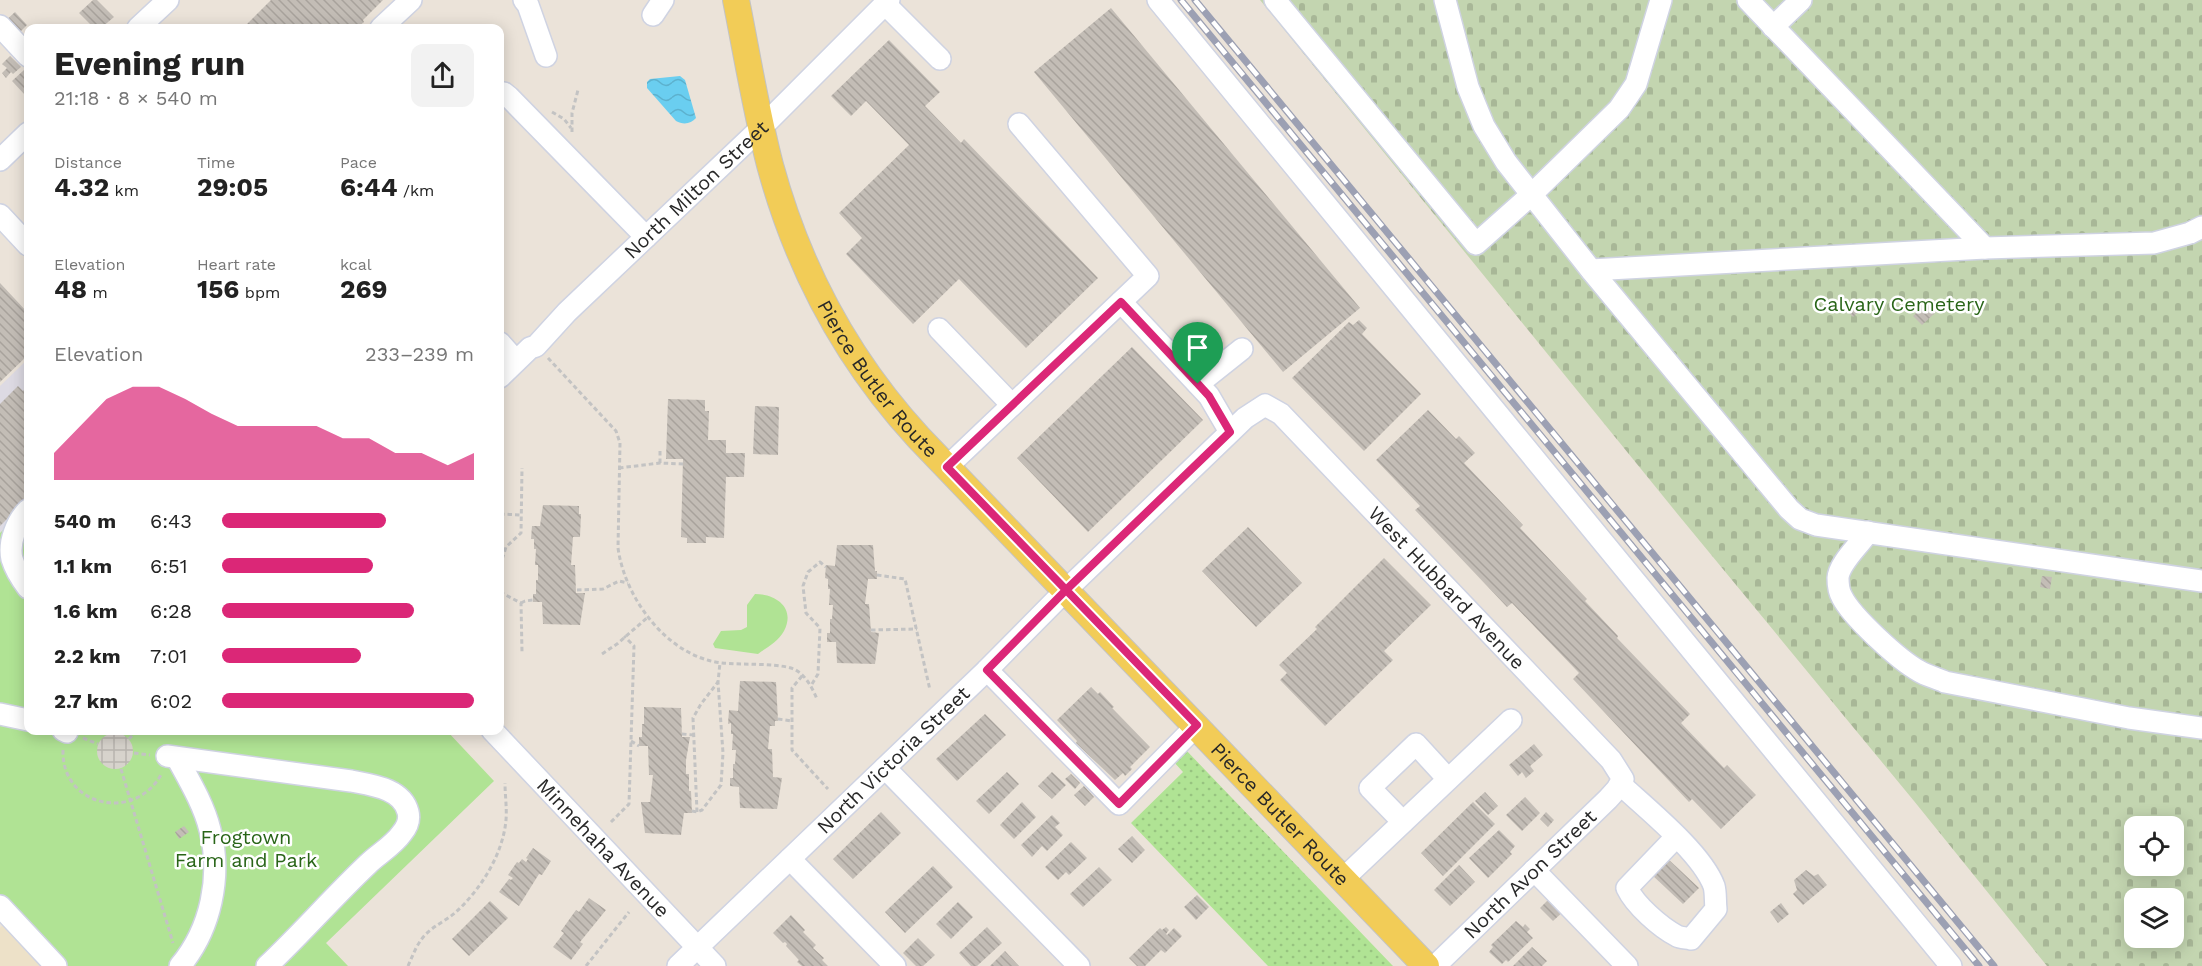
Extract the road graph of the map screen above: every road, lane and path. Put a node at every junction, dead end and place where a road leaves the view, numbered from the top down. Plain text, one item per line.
1 (411, 0) edge
2 (524, 0) edge
3 (736, 0) edge
4 (1158, 0) edge
5 (1275, 0) edge
6 (1445, 0) edge
7 (1661, 0) edge
8 (1748, 0) edge
9 (1801, 0) edge
10 (163, 2) edge
11 (887, 2) edge
12 (142, 24) edge
13 (385, 24) edge
14 (0, 27) edge
15 (1773, 27) junction
16 (24, 52) edge
17 (546, 56) dead end
18 (940, 59) dead end
19 (578, 90) dead end
20 (504, 93) edge
21 (552, 112) dead end
22 (1019, 124) dead end
23 (571, 128) junction
24 (762, 128) junction
25 (24, 137) edge
26 (570, 159) junction
27 (0, 160) edge
28 (1531, 195) junction
29 (0, 215) edge
30 (2202, 227) edge
31 (646, 237) junction
32 (24, 241) edge
33 (1984, 248) junction
34 (1592, 270) junction
35 (1121, 302) junction
36 (939, 330) dead end
37 (536, 346) junction
38 (504, 348) edge
39 (1242, 350) dead end
40 (516, 361) junction
41 (504, 373) edge
42 (1198, 384) junction
43 (1012, 405) junction
44 (1265, 405) joint
45 (1230, 432) junction
46 (660, 448) dead end
47 (660, 463) junction
48 (683, 464) dead end
49 (947, 467) junction
50 (522, 468) dead end
51 (619, 468) junction
52 (504, 514) edge
53 (24, 515) edge
54 (521, 515) junction
55 (1868, 532) junction
56 (504, 553) edge
57 (826, 567) dead end
58 (877, 575) dead end
59 (24, 580) edge
60 (2202, 581) edge
61 (628, 583) junction
62 (576, 590) dead end
63 (1066, 590) junction
64 (504, 594) edge
65 (533, 600) dead end
66 (521, 603) junction
67 (648, 617) junction
68 (871, 630) dead end
69 (916, 630) junction
70 (624, 636) junction
71 (522, 652) dead end
72 (602, 654) dead end
73 (720, 663) junction
74 (987, 670) junction
75 (802, 676) junction
76 (718, 682) junction
77 (812, 685) junction
78 (930, 690) dead end
79 (817, 699) dead end
80 (0, 714) edge
81 (24, 719) edge
82 (778, 719) dead end
83 (1510, 720) dead end
84 (792, 721) junction
85 (1197, 725) junction
86 (2202, 728) edge
87 (682, 734) dead end
88 (64, 735) edge
89 (133, 735) edge
90 (497, 735) edge
91 (694, 735) junction
92 (129, 739) dead end
93 (631, 741) junction
94 (639, 746) dead end
95 (172, 757) junction
96 (885, 768) junction
97 (121, 769) dead end
98 (1448, 778) junction
99 (1621, 782) junction
100 (505, 783) dead end
101 (828, 789) dead end
102 (130, 801) junction
103 (610, 822) dead end
104 (1403, 822) junction
105 (1676, 837) junction
106 (790, 859) junction
107 (1534, 870) junction
108 (1343, 879) junction
109 (0, 906) edge
110 (629, 912) dead end
111 (173, 944) dead end
112 (697, 947) junction
113 (56, 966) edge
114 (180, 966) edge
115 (267, 966) edge
116 (408, 966) edge
117 (586, 966) edge
118 (678, 966) edge
119 (716, 966) edge
120 (895, 966) edge
121 (1079, 966) edge
122 (1426, 966) edge
123 (1435, 966) edge
124 (1627, 966) edge
125 (1951, 966) edge

1 - 13 street
2 - 17 street
3 - 24 main road, Pierce Butler Route
4 - 125 street
5 - 28 street
6 - 28 street
7 - 28 street
8 - 15 street
9 - 15 street
10 - 12 street
11 - 18 street
11 - 24 street, North Milton Street
14 - 16 street
15 - 33 street
19 - 23 path
20 - 26 street
21 - 23 path
22 - 35 street
23 - 26 path
24 - 31 street, North Milton Street
24 - 49 main road, Pierce Butler Route
25 - 27 street
26 - 31 street
28 - 34 street
29 - 32 street
30 - 33 street
31 - 37 street, North Milton Street
33 - 34 street
34 - 55 street
35 - 42 street
35 - 43 street
36 - 43 street
37 - 40 street, North Milton Street
37 - 51 path
38 - 40 street
39 - 42 street
40 - 41 street, North Milton Street
42 - 45 street
43 - 49 street
44 - 45 street, North Victoria Street
44 - 99 street, West Hubbard Avenue
45 - 63 street, North Victoria Street
46 - 47 path
47 - 48 path
47 - 51 path
49 - 63 main road, Pierce Butler Route
50 - 54 path
51 - 61 path
52 - 54 path
53 - 59 street
54 - 56 path
55 - 60 street
55 - 86 street
57 - 77 path
58 - 69 path
61 - 62 path
61 - 67 path
63 - 74 street, North Victoria Street
63 - 85 main road, Pierce Butler Route
64 - 66 path
65 - 66 path
66 - 71 path
67 - 70 path
67 - 73 path
68 - 69 path
69 - 78 path
70 - 72 path
70 - 93 path
73 - 75 path
73 - 76 path
74 - 85 street
74 - 96 street, North Victoria Street
75 - 77 path
75 - 84 path
76 - 91 path
76 - 91 path
77 - 79 path
80 - 81 street
82 - 84 path
83 - 98 street
84 - 101 path
85 - 108 main road, Pierce Butler Route
87 - 91 path
88 - 102 path
89 - 92 path
90 - 112 street, Minnehaha Avenue
93 - 94 path
93 - 103 path
95 - 102 path
95 - 114 street
95 - 115 street
96 - 106 street, North Victoria Street
96 - 121 street
97 - 102 path
98 - 104 street
98 - 104 street
99 - 105 street, West Hubbard Avenue
99 - 107 street, North Avon Street
100 - 116 path
102 - 111 path
104 - 108 street
105 - 105 street, West Hubbard Avenue
106 - 112 street, North Victoria Street
106 - 120 street
107 - 123 street, North Avon Street
107 - 124 street
108 - 122 main road, Pierce Butler Route
109 - 113 street
110 - 117 path
112 - 118 street, North Victoria Street
112 - 119 street, Minnehaha Avenue

